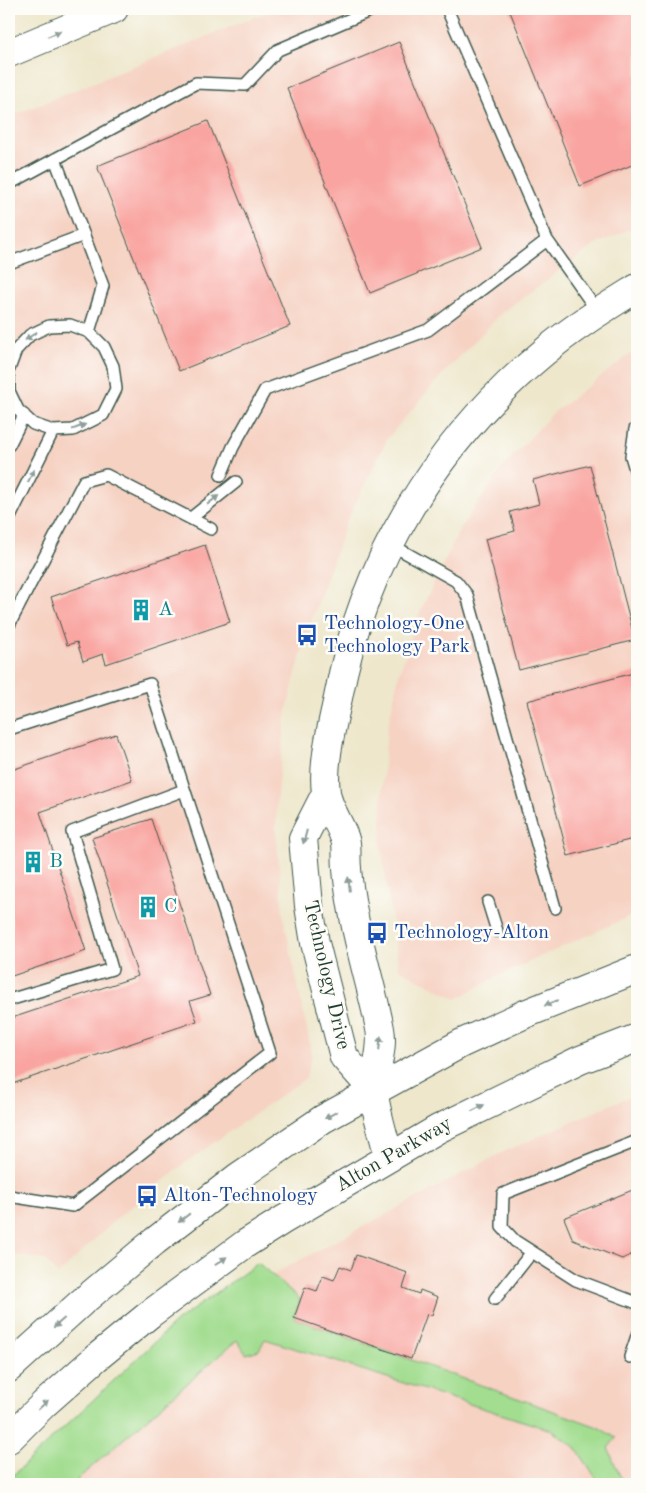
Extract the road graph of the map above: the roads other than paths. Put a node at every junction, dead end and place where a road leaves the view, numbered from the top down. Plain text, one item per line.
1 (114, 9) edge
2 (374, 9) edge
3 (447, 9) edge
4 (9, 53) edge
5 (55, 159) junction
6 (9, 184) edge
7 (84, 235) junction
8 (547, 240) junction
9 (9, 263) edge
10 (637, 288) edge
11 (598, 312) junction
12 (89, 332) junction
13 (9, 369) edge
14 (9, 379) edge
15 (24, 415) junction
16 (637, 428) edge
17 (53, 431) junction
18 (9, 445) edge
19 (222, 475) dead end
20 (637, 476) edge
21 (236, 482) dead end
22 (191, 518) junction
23 (9, 519) edge
24 (212, 528) dead end
25 (390, 544) junction
26 (9, 625) edge
27 (9, 729) edge
28 (184, 790) junction
29 (326, 793) junction
30 (488, 902) dead end
31 (555, 908) dead end
32 (497, 931) dead end
33 (637, 969) edge
34 (9, 1000) edge
35 (637, 1038) edge
36 (374, 1091) junction
37 (637, 1141) edge
38 (389, 1157) junction
39 (9, 1196) edge
40 (532, 1252) junction
41 (495, 1300) dead end
42 (637, 1303) edge
43 (637, 1336) edge
44 (630, 1357) dead end
45 (9, 1368) edge
46 (9, 1439) edge

4 -> 1 main road
2 - 5 lane
3 - 8 lane
5 - 6 lane
5 - 7 lane
7 - 9 lane
7 - 12 lane
8 - 11 lane
8 - 19 lane
10 - 11 main road, Technology Drive
11 - 25 main road, Technology Drive
12 -> 13 lane
17 -> 12 lane
14 - 15 lane
15 - 17 lane
15 - 18 lane
16 - 20 lane
23 -> 17 lane
22 -> 21 lane
22 - 24 lane
22 - 26 lane
25 - 29 main road, Technology Drive
25 - 31 lane
27 - 28 lane
28 - 34 lane
28 - 39 lane
36 -> 29 main road, Technology Drive
29 -> 36 main road, Technology Drive
30 - 32 lane
33 -> 36 main road
38 -> 35 main road, Alton Parkway
36 - 38 main road, Technology Drive
36 -> 45 main road
37 - 40 lane
46 -> 38 main road, Alton Parkway
40 - 41 lane
40 - 42 lane
43 - 44 lane

